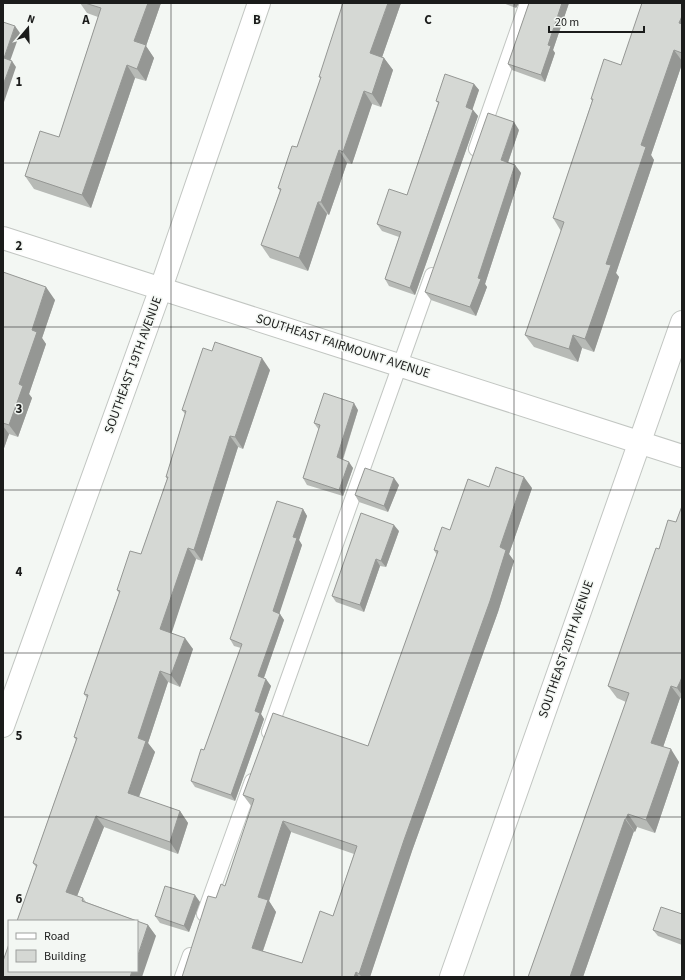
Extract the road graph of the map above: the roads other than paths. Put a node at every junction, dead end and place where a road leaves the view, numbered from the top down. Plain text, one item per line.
1 (258, 3) edge
2 (527, 3) edge
3 (471, 162) edge
4 (3, 238) edge
5 (437, 260) edge
6 (161, 288) junction
7 (682, 322) edge
8 (400, 365) junction
9 (638, 442) junction
10 (682, 456) edge
11 (3, 726) edge
12 (264, 746) edge
13 (256, 768) edge
14 (200, 925) edge
15 (195, 940) edge
16 (182, 977) edge
17 (451, 977) edge

1 - 6 street, SOUTHEAST 19TH AVENUE
2 - 3 lane
4 - 6 street, SOUTHEAST FAIRMOUNT AVENUE
5 - 8 lane
6 - 8 street, SOUTHEAST FAIRMOUNT AVENUE
6 - 11 street, SOUTHEAST 19TH AVENUE
7 - 9 street, SOUTHEAST 20TH AVENUE
8 - 9 street, SOUTHEAST FAIRMOUNT AVENUE
8 - 12 lane
9 - 10 street, SOUTHEAST FAIRMOUNT AVENUE
9 - 17 street, SOUTHEAST 20TH AVENUE
13 - 14 lane
15 - 16 lane

